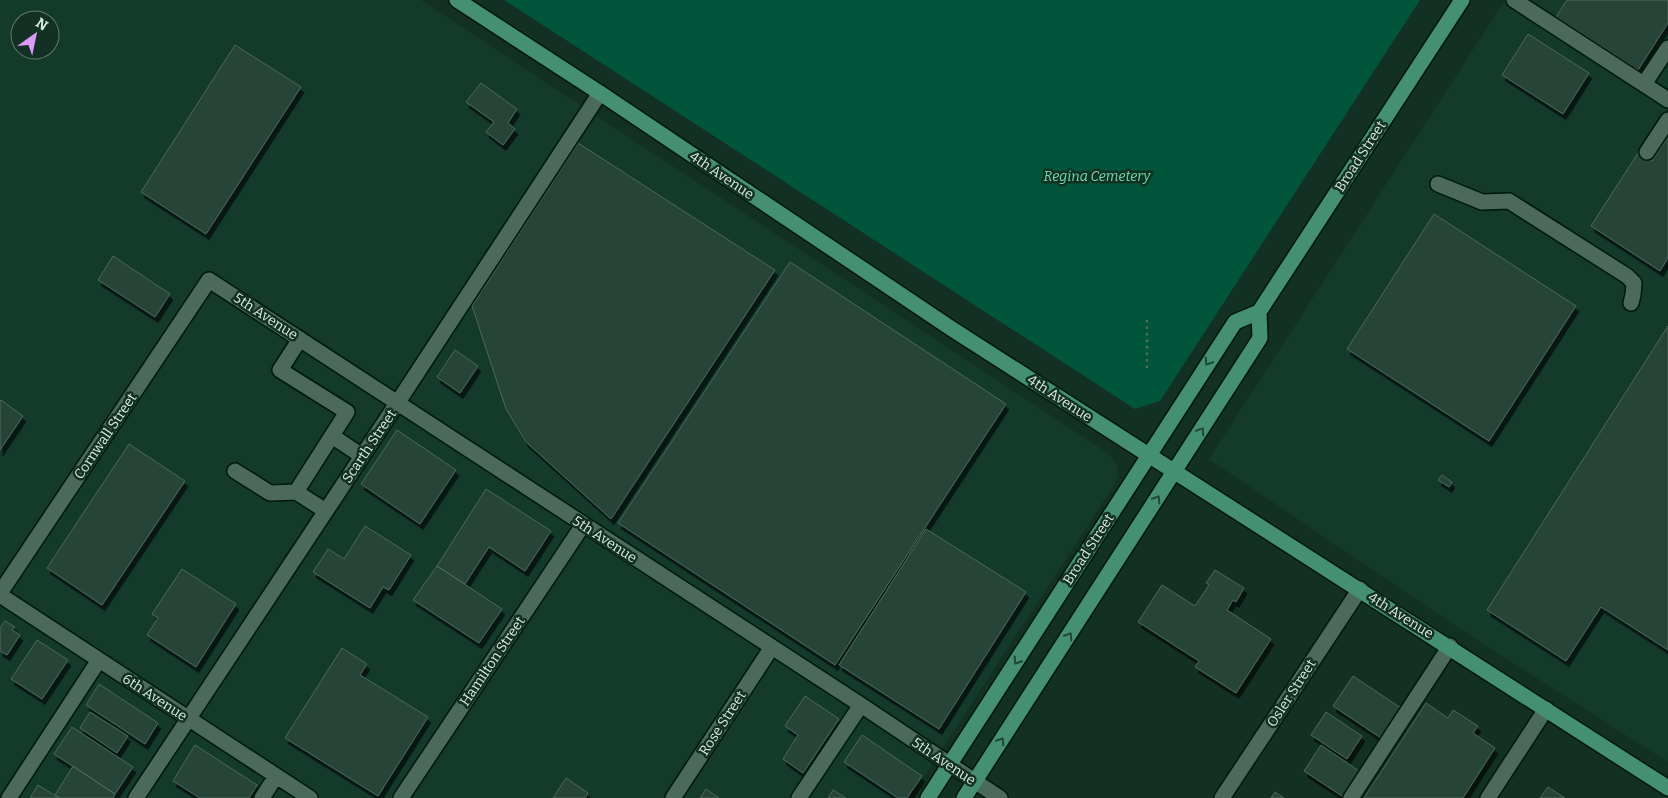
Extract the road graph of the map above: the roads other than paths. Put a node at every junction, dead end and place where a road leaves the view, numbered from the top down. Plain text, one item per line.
1 (457, 0) edge
2 (1462, 0) edge
3 (1522, 2) edge
4 (1668, 48) edge
5 (1644, 84) junction
6 (600, 93) junction
7 (1668, 100) edge
8 (1668, 120) edge
9 (1647, 152) dead end
10 (1438, 184) dead end
11 (209, 280) joint
12 (1631, 303) dead end
13 (1259, 312) junction
14 (300, 339) junction
15 (398, 402) junction
16 (332, 436) junction
17 (1148, 455) junction
18 (362, 456) junction
19 (235, 471) dead end
20 (1174, 472) junction
21 (296, 492) junction
22 (326, 511) junction
23 (583, 525) junction
24 (1360, 589) junction
25 (0, 594) edge
26 (1450, 646) junction
27 (772, 647) junction
28 (99, 660) junction
29 (861, 705) junction
30 (1546, 709) junction
31 (187, 718) junction
32 (950, 765) junction
33 (276, 776) junction
34 (975, 782) junction
35 (1668, 788) edge
36 (9, 798) edge
37 (136, 798) edge
38 (262, 798) edge
39 (310, 798) edge
40 (401, 798) edge
41 (673, 798) edge
42 (799, 798) edge
43 (928, 798) edge
44 (964, 798) edge
45 (1000, 798) edge
46 (1222, 798) edge
47 (1351, 798) edge
48 (1488, 798) edge

1 - 6 main road, 4th Avenue
2 - 13 main road, Broad Street
3 - 5 street
4 - 5 street
5 - 7 street
6 - 15 street, Scarth Street
6 - 17 main road, 4th Avenue
8 - 9 street
10 - 12 street
11 - 14 street, 5th Avenue
11 - 25 street, Cornwall Street
13 -> 17 main road, Broad Street
20 -> 13 main road
14 - 15 street, 5th Avenue
14 - 16 street
15 - 18 street, Scarth Street
15 - 23 street, 5th Avenue
16 - 18 street
16 - 21 street
17 - 20 main road, 4th Avenue
17 -> 32 main road, Broad Street
18 - 22 street, Scarth Street
19 - 21 street
20 - 24 main road, 4th Avenue
34 -> 20 main road
21 - 22 street
22 - 31 street, Scarth Street
23 - 27 street, 5th Avenue
23 - 40 street, Hamilton Street
24 - 26 main road, 4th Avenue
24 - 46 street, Osler Street
25 - 28 street, 6th Avenue
26 - 30 main road, 4th Avenue
26 - 47 street
27 - 29 street, 5th Avenue
27 - 41 street, Rose Street
28 - 31 street, 6th Avenue
28 - 36 street
29 - 32 street, 5th Avenue
29 - 42 street
30 - 35 main road, 4th Avenue
30 - 48 street
31 - 33 street, 6th Avenue
31 - 37 street, Scarth Street
32 - 34 street, 5th Avenue
32 - 43 main road, Broad Street
33 - 38 street
33 - 39 street, 6th Avenue
34 - 44 main road
34 - 45 street, 5th Avenue

